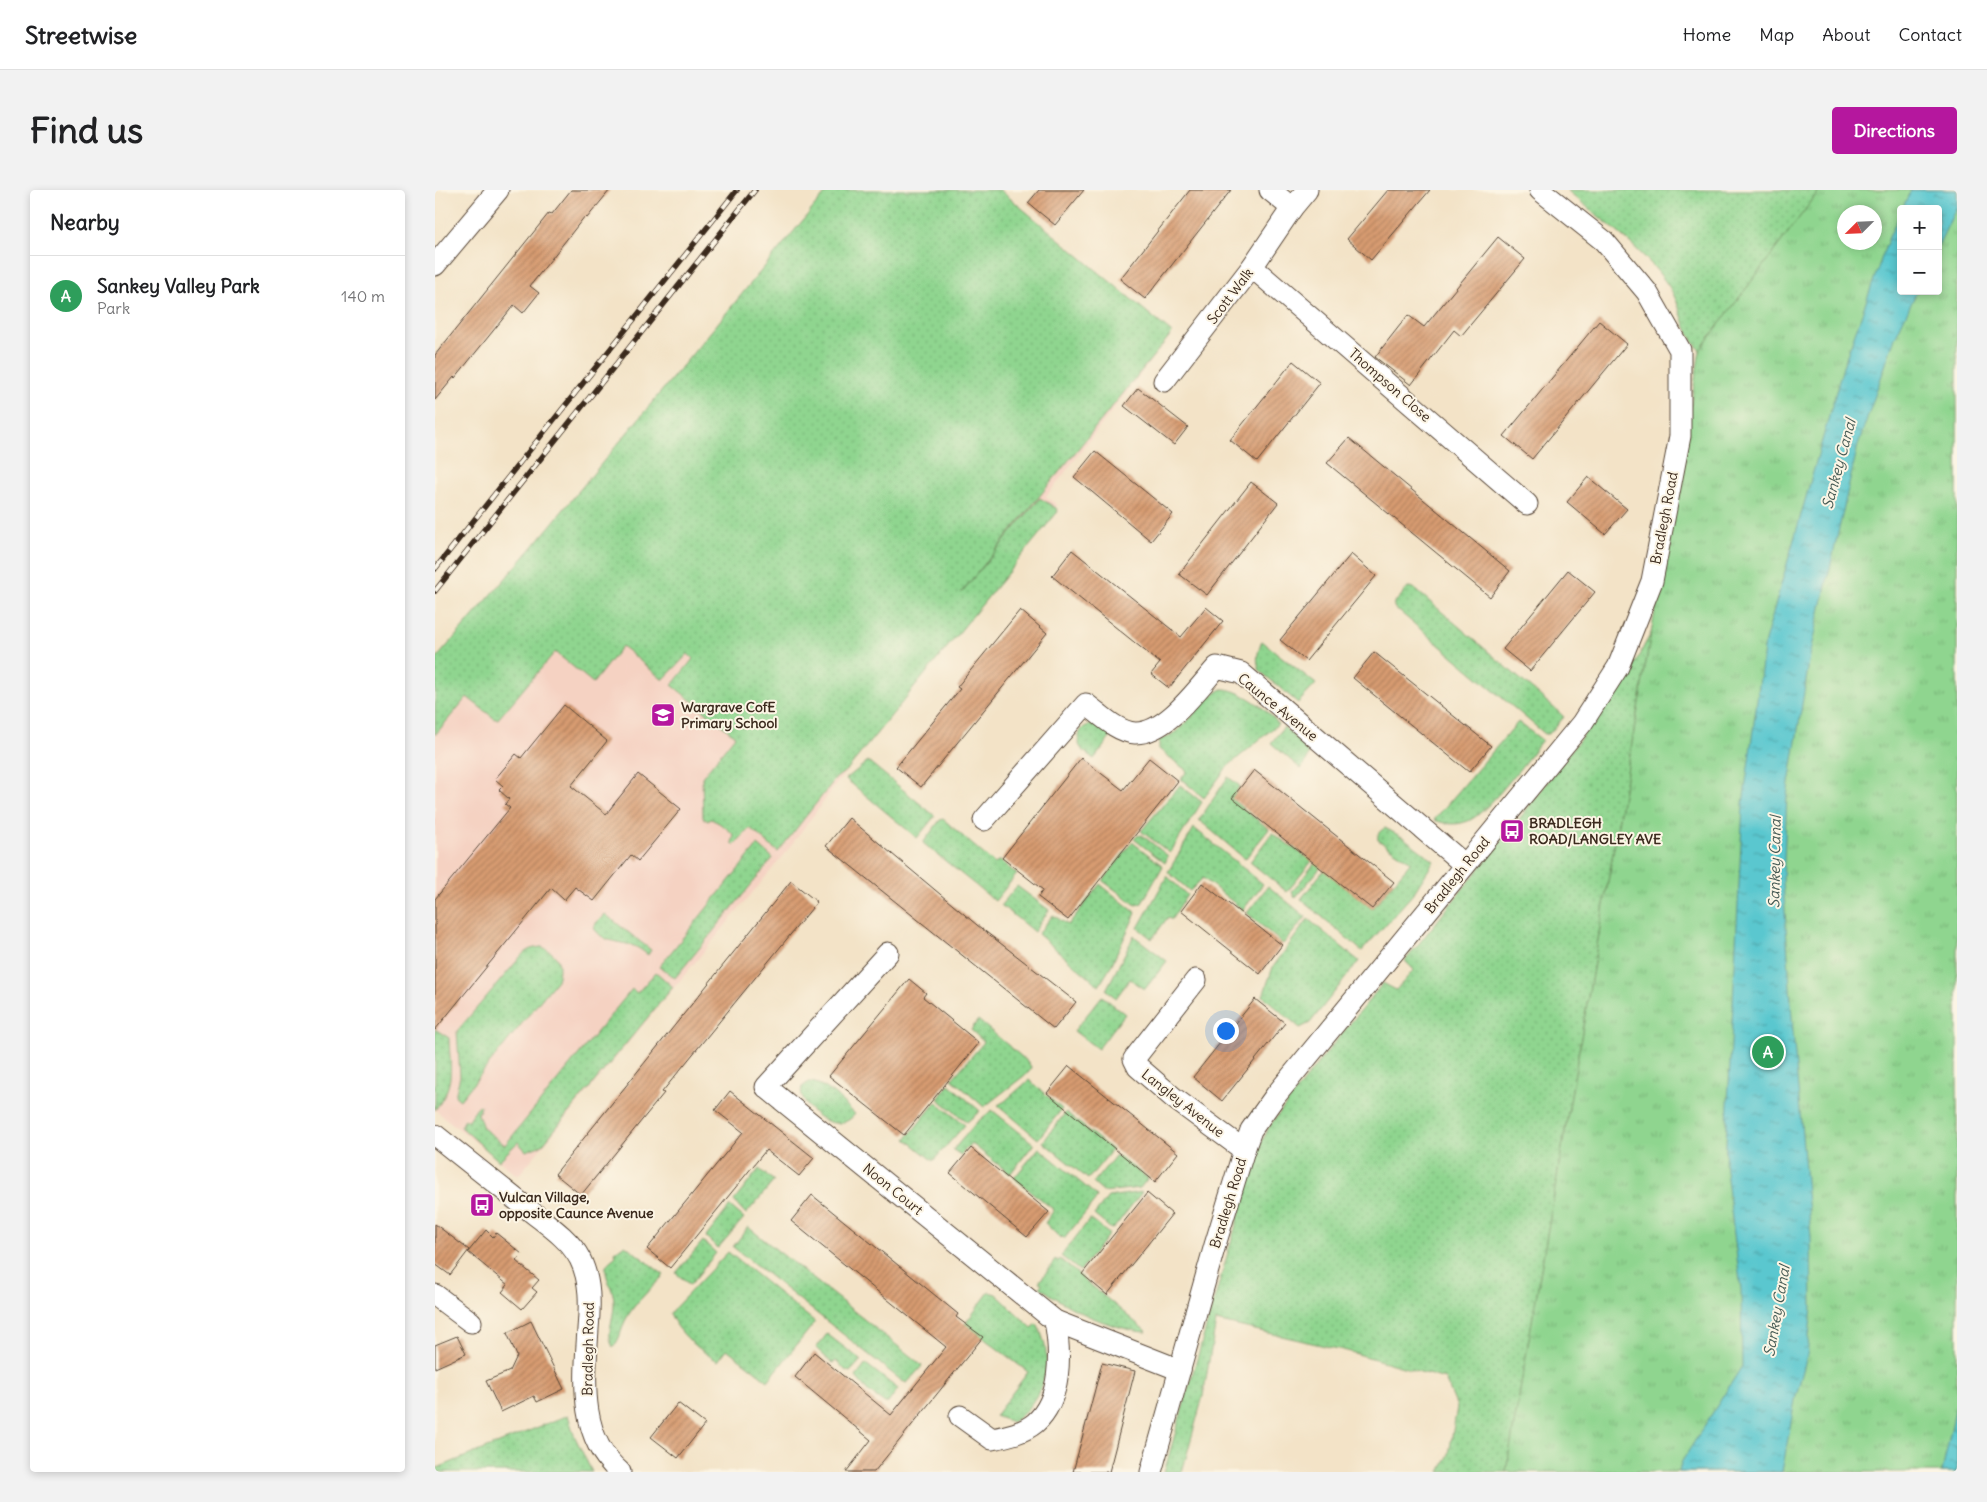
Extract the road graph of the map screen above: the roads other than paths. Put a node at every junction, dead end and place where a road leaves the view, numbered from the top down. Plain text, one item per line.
1 (498, 190) edge
2 (1270, 190) edge
3 (1307, 190) edge
4 (1540, 190) edge
5 (1292, 208) junction
6 (435, 265) edge
7 (1252, 267) junction
8 (1164, 381) dead end
9 (1527, 504) dead end
10 (984, 820) dead end
11 (1465, 865) junction
12 (888, 953) dead end
13 (1196, 980) dead end
14 (435, 1136) edge
15 (1244, 1150) junction
16 (436, 1299) edge
17 (1055, 1321) junction
18 (471, 1322) dead end
19 (1180, 1370) junction
20 (960, 1416) dead end
21 (620, 1472) edge
22 (1151, 1472) edge

1 - 6 street
2 - 5 street
3 - 5 street, Scott Walk
4 - 11 street, Bradlegh Road
5 - 7 street, Scott Walk
7 - 8 street, Scott Walk
7 - 9 street, Thompson Close
10 - 11 street, Caunce Avenue
11 - 15 street, Bradlegh Road
12 - 17 street, Noon Court
13 - 15 street, Langley Avenue
14 - 21 street, Bradlegh Road
15 - 19 street, Bradlegh Road
16 - 18 street
17 - 19 street, Noon Court
17 - 20 street
19 - 22 street, Bradlegh Road

